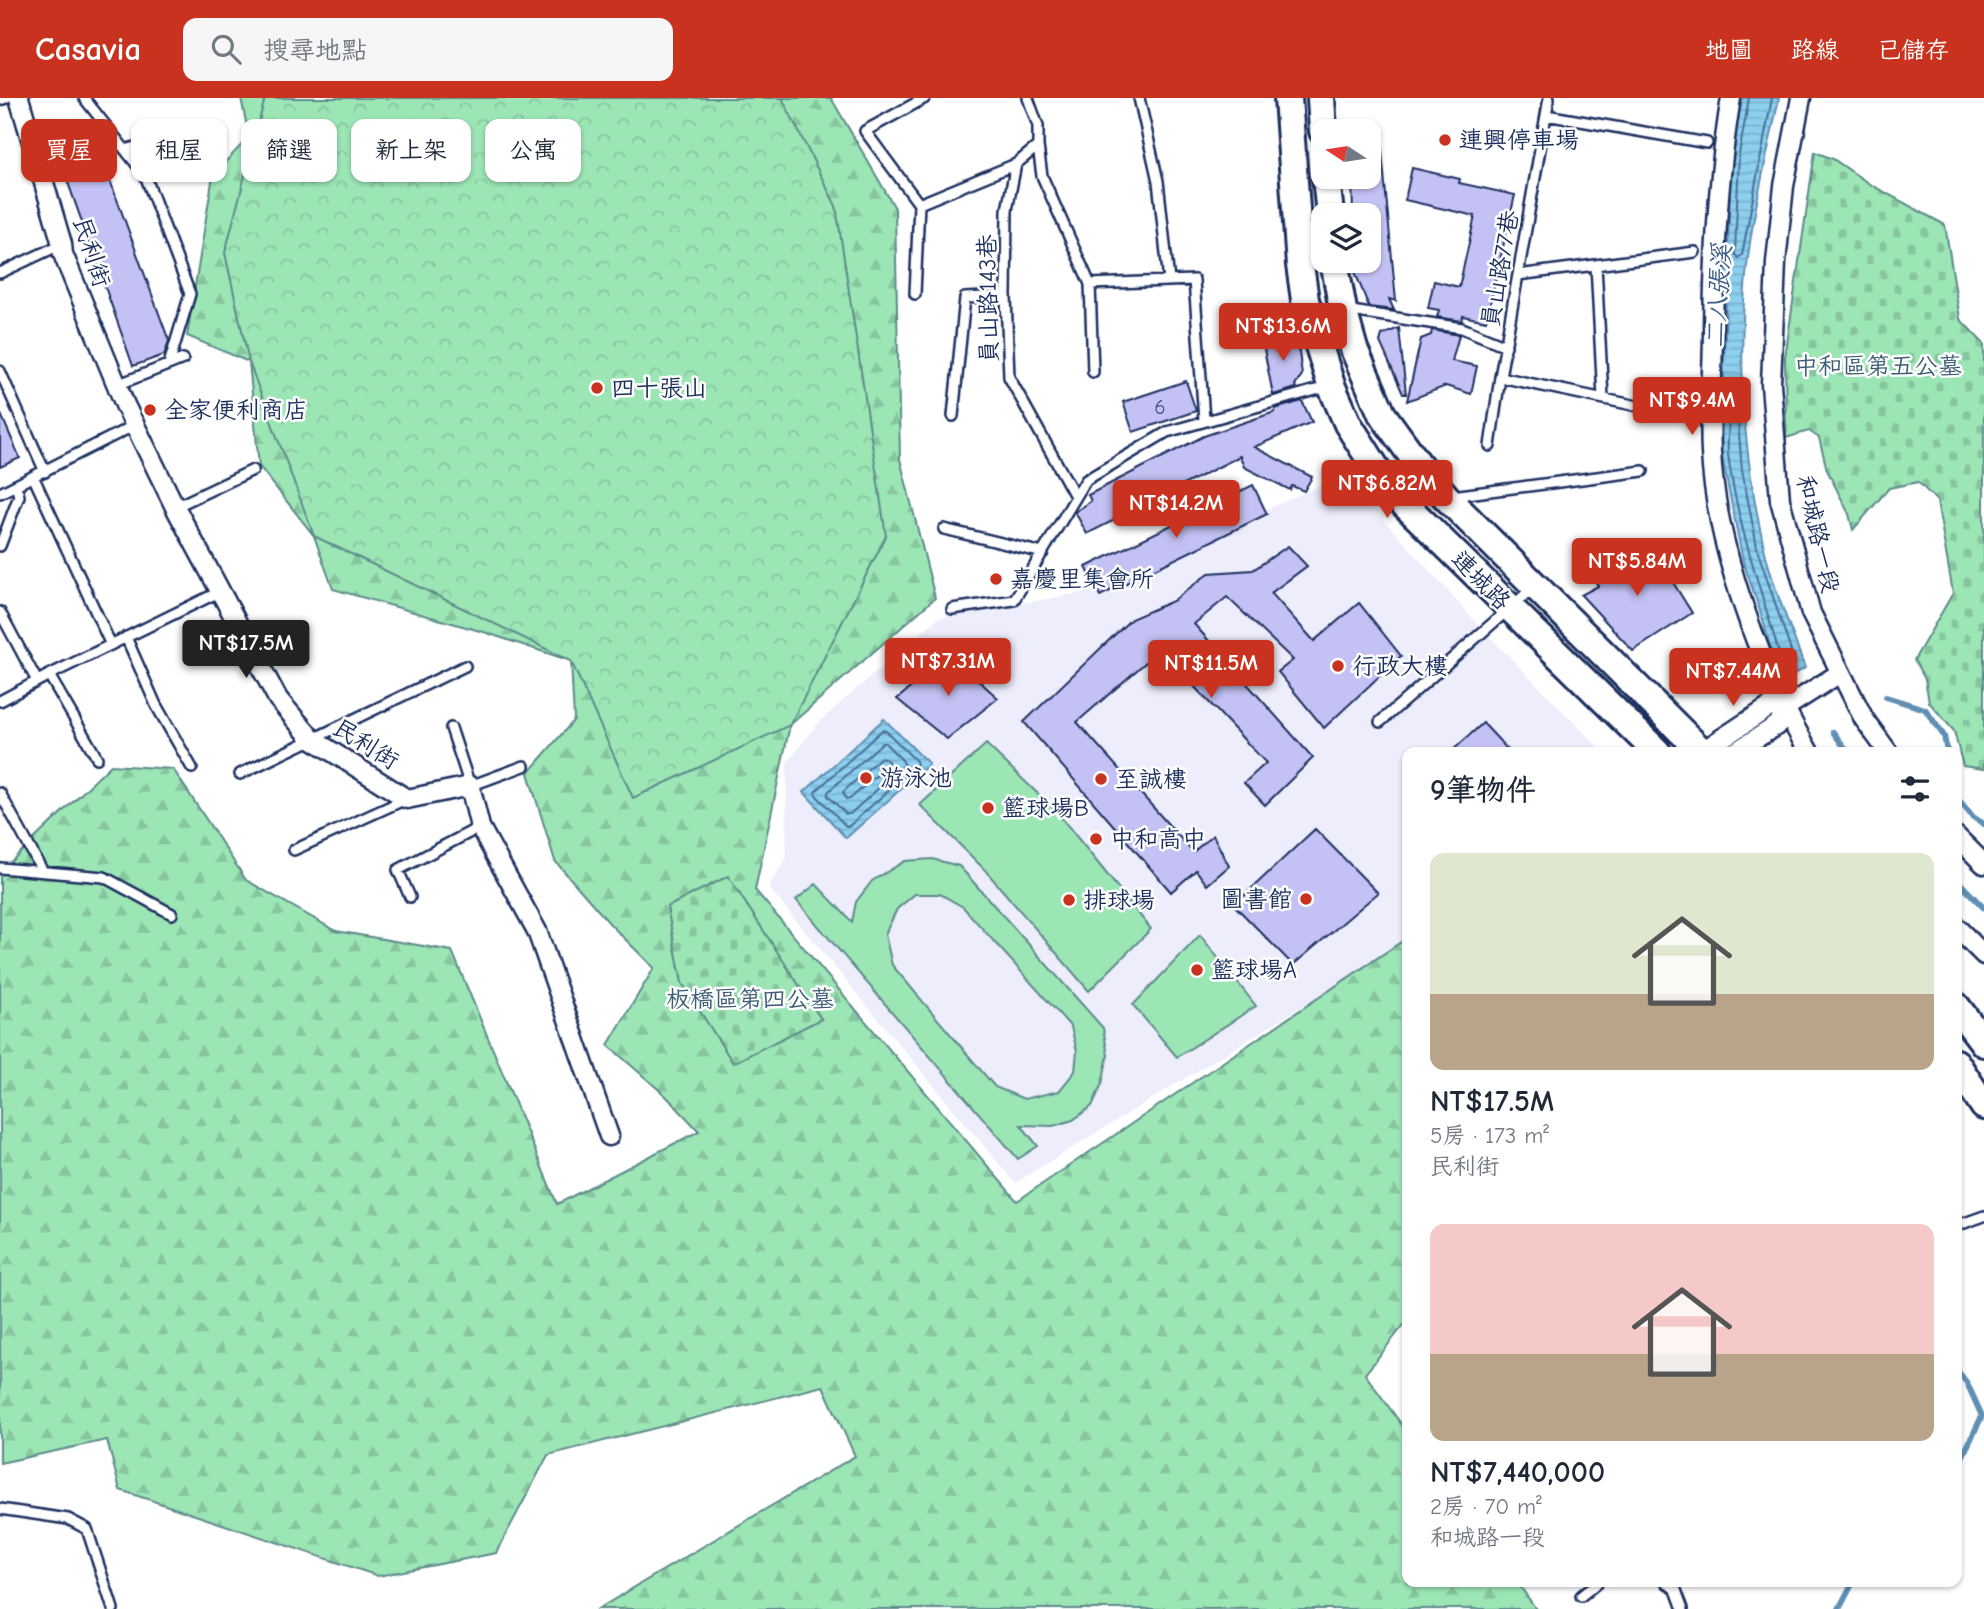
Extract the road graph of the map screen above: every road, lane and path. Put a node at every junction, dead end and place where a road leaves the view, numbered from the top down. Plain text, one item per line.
1 (6, 98) edge
2 (19, 98) edge
3 (84, 98) edge
4 (925, 98) edge
5 (1028, 98) edge
6 (1139, 98) edge
7 (1288, 98) edge
8 (1321, 98) edge
9 (1549, 98) edge
10 (1731, 98) edge
11 (1801, 98) edge
12 (0, 100) edge
13 (1546, 114) junction
14 (1322, 119) edge
15 (1707, 143) dead end
16 (1038, 146) junction
17 (131, 148) edge
18 (125, 150) junction
19 (1016, 164) junction
20 (919, 204) junction
21 (62, 244) junction
22 (1695, 252) dead end
23 (1596, 265) junction
24 (0, 273) edge
25 (1336, 273) edge
26 (1518, 275) junction
27 (1169, 281) junction
28 (1090, 284) junction
29 (915, 294) dead end
30 (1006, 296) junction
31 (1343, 310) junction
32 (1506, 346) junction
33 (183, 359) dead end
34 (169, 364) junction
35 (0, 371) edge
36 (1093, 372) dead end
37 (1500, 377) junction
38 (117, 385) junction
39 (1331, 386) junction
40 (1603, 398) junction
41 (1647, 408) dead end
42 (953, 415) dead end
43 (1204, 420) junction
44 (135, 425) junction
45 (1490, 446) dead end
46 (253, 470) dead end
47 (1643, 471) dead end
48 (45, 472) junction
49 (33, 476) junction
50 (16, 485) junction
51 (0, 493) edge
52 (1075, 496) junction
53 (1447, 498) junction
54 (175, 507) junction
55 (944, 529) dead end
56 (0, 545) edge
57 (1043, 553) junction
58 (1535, 586) junction
59 (221, 591) junction
60 (952, 609) dead end
61 (1509, 609) junction
62 (0, 612) edge
63 (126, 638) junction
64 (111, 645) junction
65 (465, 666) dead end
66 (1840, 673) junction
67 (49, 674) junction
68 (37, 681) junction
69 (0, 701) edge
70 (1785, 708) junction
71 (1380, 722) dead end
72 (451, 728) dead end
73 (312, 739) junction
74 (1652, 747) edge
75 (1696, 747) edge
76 (1709, 747) edge
77 (1743, 747) edge
78 (1806, 747) edge
79 (1884, 747) edge
80 (97, 758) dead end
81 (524, 766) dead end
82 (192, 768) dead end
83 (240, 774) dead end
84 (470, 786) junction
85 (0, 793) edge
86 (407, 799) junction
87 (480, 827) junction
88 (1962, 842) edge
89 (294, 850) dead end
90 (1984, 864) edge
91 (0, 868) edge
92 (42, 870) junction
93 (410, 897) dead end
94 (172, 914) dead end
95 (1962, 933) edge
96 (1984, 955) edge
97 (1962, 1014) edge
98 (1984, 1044) edge
99 (1962, 1072) edge
100 (1984, 1106) edge
101 (608, 1136) dead end
102 (1984, 1216) edge
103 (1962, 1224) edge
104 (0, 1509) edge
105 (1592, 1587) edge
106 (1672, 1587) edge
107 (1581, 1596) dead end
108 (113, 1609) edge
109 (1683, 1609) edge

1 - 12 lane
2 - 21 street, 民利街
3 - 18 lane
4 - 20 lane
5 - 16 lane
6 - 27 lane
7 - 39 main road, 連城路
8 - 14 main road
9 - 13 lane, 員山路77巷
10 - 70 street
11 - 66 street, 和城路一段
13 - 15 lane
13 - 26 lane, 員山路77巷
16 - 19 lane
16 - 28 lane
17 - 18 lane
18 - 34 lane
19 - 20 lane
19 - 30 lane, 員山路143巷
20 - 29 lane
21 - 24 lane
21 - 38 street, 民利街
22 - 23 lane
23 - 26 lane
23 - 40 lane
25 - 31 main road, 連城路
26 - 32 lane, 員山路77巷
27 - 28 lane
27 - 43 lane
28 - 36 lane
30 - 42 lane
30 - 52 lane, 員山路143巷
31 - 32 lane
31 - 53 main road, 連城路
32 - 37 lane, 員山路77巷
33 - 34 lane
34 - 38 lane
35 - 48 lane
37 - 40 lane
37 - 45 lane, 員山路77巷
38 - 44 street, 民利街
39 - 43 lane
39 - 61 main road, 連城路
40 - 41 lane
43 - 52 lane
44 - 48 lane
44 - 54 street, 民利街
46 - 54 lane
47 - 53 lane
48 - 49 lane
49 - 50 lane
49 - 64 lane
50 - 51 lane
50 - 56 lane
52 - 57 lane
53 - 58 main road, 連城路
54 - 59 street, 民利街
55 - 57 lane
57 - 60 lane
58 - 61 lane
58 - 75 main road, 連城路
59 - 63 lane
59 - 73 street, 民利街
61 - 71 lane
61 - 74 main road, 連城路
62 - 68 lane
63 - 64 lane
63 - 82 lane
64 - 67 lane
65 - 73 lane
66 - 70 street
66 - 79 street, 和城路一段
67 - 68 lane
67 - 80 lane
68 - 69 lane
70 - 76 street
70 - 77 street
70 - 78 street
72 - 84 lane
73 - 83 lane
73 - 86 street, 民利街
81 - 84 lane
84 - 86 street, 民利街
84 - 87 street
85 - 92 lane
86 - 89 lane
87 - 93 lane
87 - 101 street
88 - 90 street
91 - 92 lane
92 - 94 lane
95 - 96 street
97 - 98 main road
99 - 100 main road
102 - 103 lane
104 - 108 lane
105 - 107 lane
106 - 109 lane

